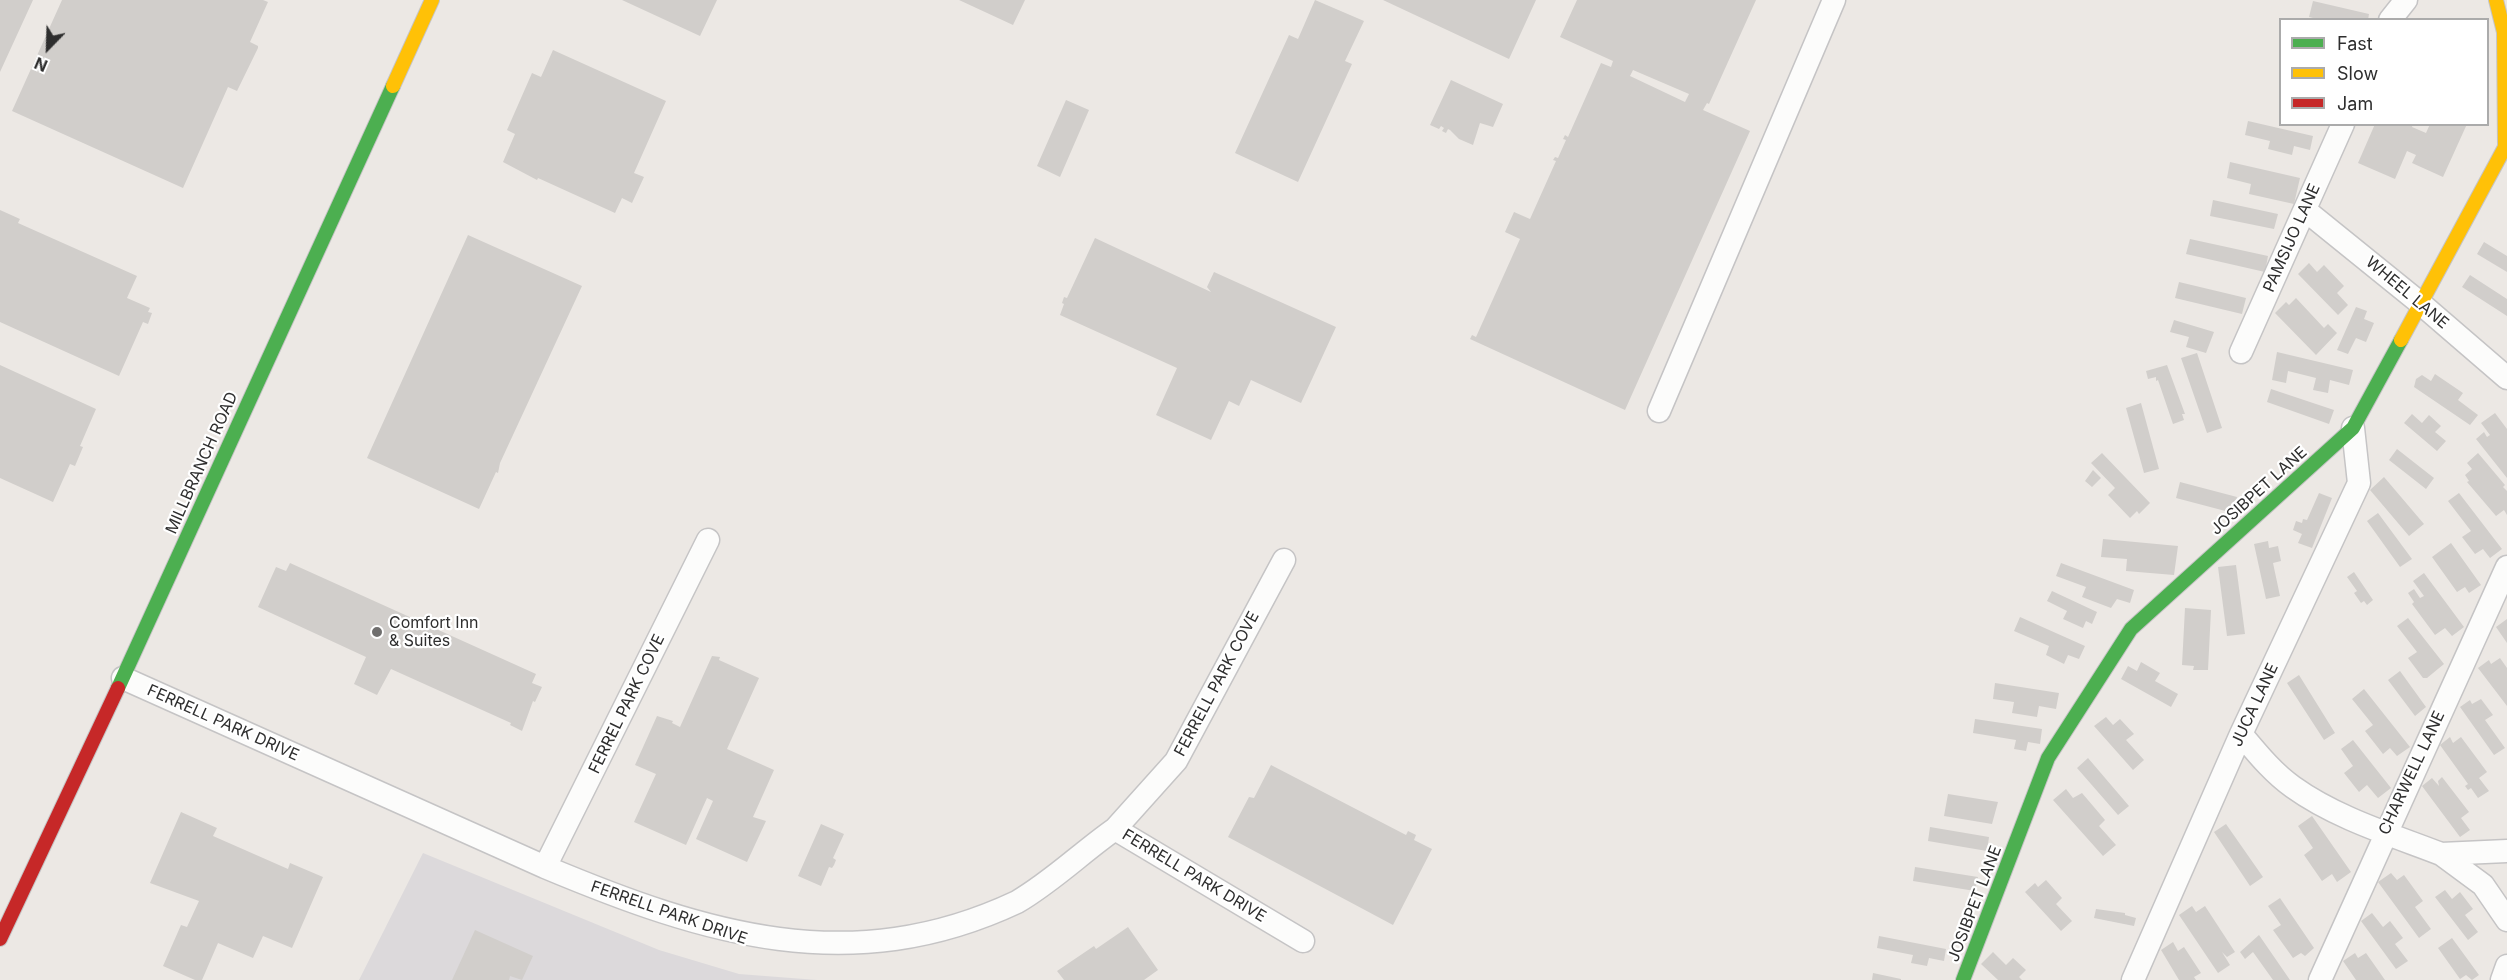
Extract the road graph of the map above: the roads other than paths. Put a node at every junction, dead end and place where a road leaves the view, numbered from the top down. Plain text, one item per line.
1 (432, 0) edge
2 (1834, 0) edge
3 (2406, 0) edge
4 (2496, 0) edge
5 (2392, 18) edge
6 (2505, 31) edge
7 (2342, 126) edge
8 (2305, 210) junction
9 (2420, 303) junction
10 (2241, 352) dead end
11 (2507, 378) edge
12 (1659, 411) dead end
13 (2353, 428) junction
14 (708, 540) dead end
15 (1284, 560) dead end
16 (2507, 567) edge
17 (123, 678) junction
18 (2241, 734) junction
19 (1115, 829) junction
20 (2385, 833) junction
21 (2507, 851) edge
22 (2441, 854) junction
23 (545, 867) junction
24 (2507, 920) edge
25 (0, 939) edge
26 (1303, 941) dead end
27 (2507, 966) edge
28 (1963, 980) edge
29 (2133, 980) edge
30 (2320, 980) edge
31 (2502, 980) edge

1 - 17 street, MILLBRANCH ROAD
2 - 12 street
3 - 5 street
4 - 6 street, JOSIBPET LANE
6 - 9 street, JOSIBPET LANE
7 - 8 street, PAMSIJO LANE
8 - 9 street, WHEEL LANE
8 - 10 street, PAMSIJO LANE
9 - 11 street, WHEEL LANE
9 - 13 street, JOSIBPET LANE
13 - 18 street, JUCA LANE
13 - 28 street, JOSIBPET LANE
14 - 23 street, FERREL PARK COVE
15 - 19 street, FERRELL PARK COVE
16 - 20 street, CHARWELL LANE
17 - 23 street, FERRELL PARK DRIVE
17 - 25 street, MILLBRANCH ROAD
18 - 20 street
18 - 29 street, JUCA LANE
19 - 23 street, FERRELL PARK DRIVE
19 - 26 street, FERRELL PARK DRIVE
20 - 22 street
20 - 30 street, CHARWELL LANE
21 - 22 street
22 - 24 street
27 - 31 street

